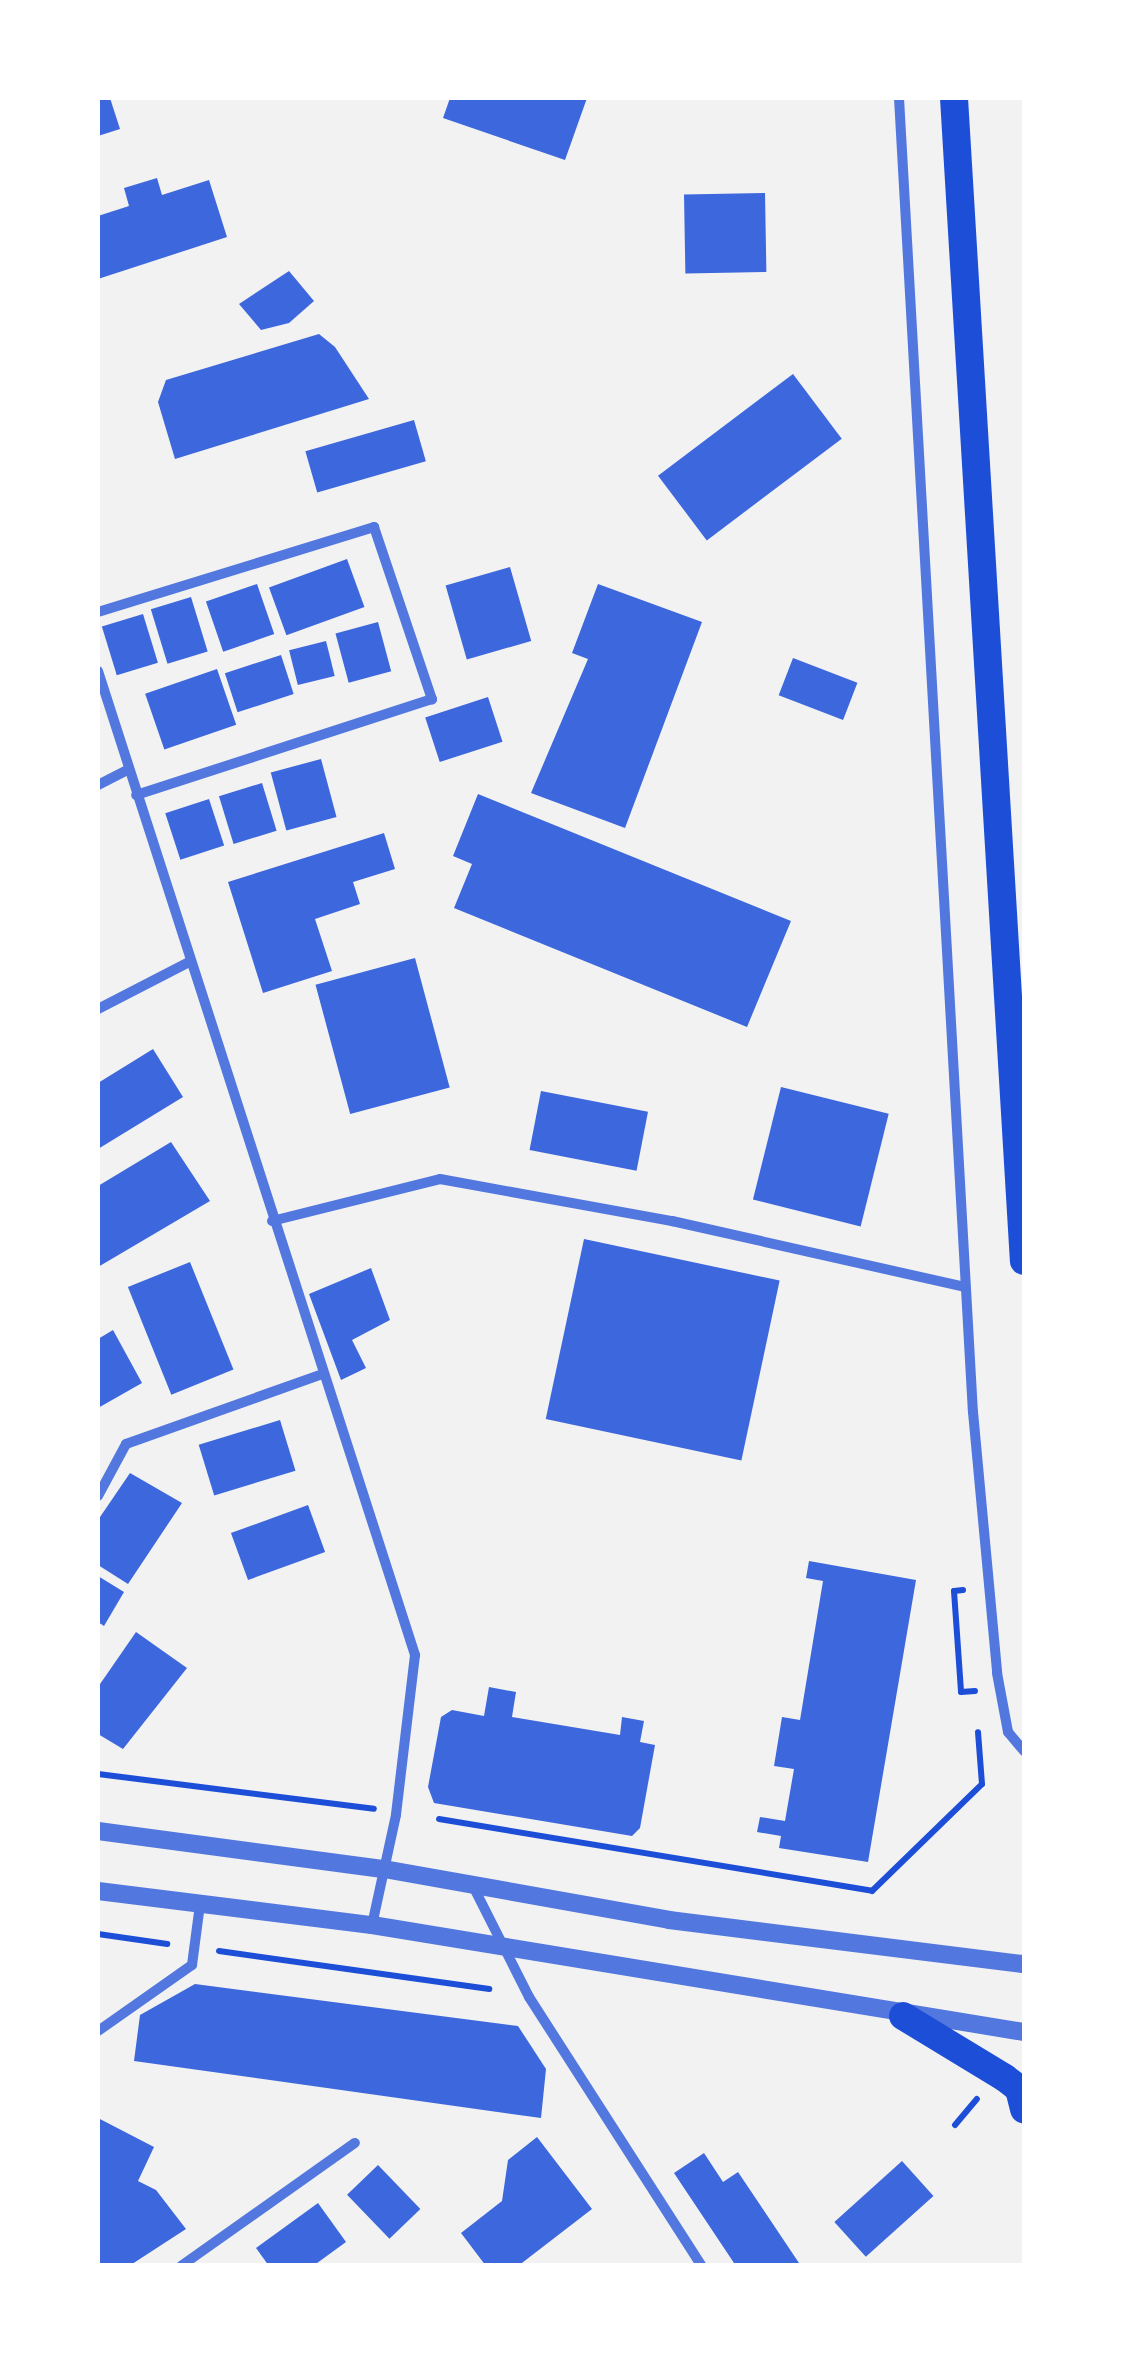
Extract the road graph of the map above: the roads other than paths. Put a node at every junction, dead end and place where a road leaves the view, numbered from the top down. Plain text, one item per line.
1 (899, 98) edge
2 (954, 98) edge
3 (98, 612) edge
4 (98, 671) edge
5 (128, 770) junction
6 (98, 785) edge
7 (136, 795) junction
8 (190, 962) junction
9 (98, 1010) edge
10 (272, 1221) junction
11 (1024, 1261) edge
12 (965, 1287) junction
13 (320, 1375) junction
14 (98, 1496) edge
15 (1024, 1751) edge
16 (98, 1830) edge
17 (384, 1869) junction
18 (472, 1885) junction
19 (98, 1891) edge
20 (200, 1904) junction
21 (372, 1925) junction
22 (500, 1948) junction
23 (1024, 1964) edge
24 (902, 2016) junction
25 (98, 2031) edge
26 (1024, 2032) edge
27 (1024, 2109) edge
28 (355, 2142) dead end
29 (182, 2266) edge
30 (702, 2266) edge

1 - 12 street
2 - 11 highway
3 - 7 street
4 - 5 street
5 - 6 street
5 - 7 street
7 - 8 street
8 - 9 street
8 - 10 street
10 - 12 street
10 - 13 street
12 - 15 street
13 - 14 street
13 - 17 street
16 - 17 street
17 - 18 street
17 - 21 street
18 - 22 street
18 - 23 street
19 - 20 street
20 - 21 street
20 - 25 street
21 - 22 street
22 - 24 street
22 - 30 street
24 - 26 street
24 - 27 highway
28 - 29 street

